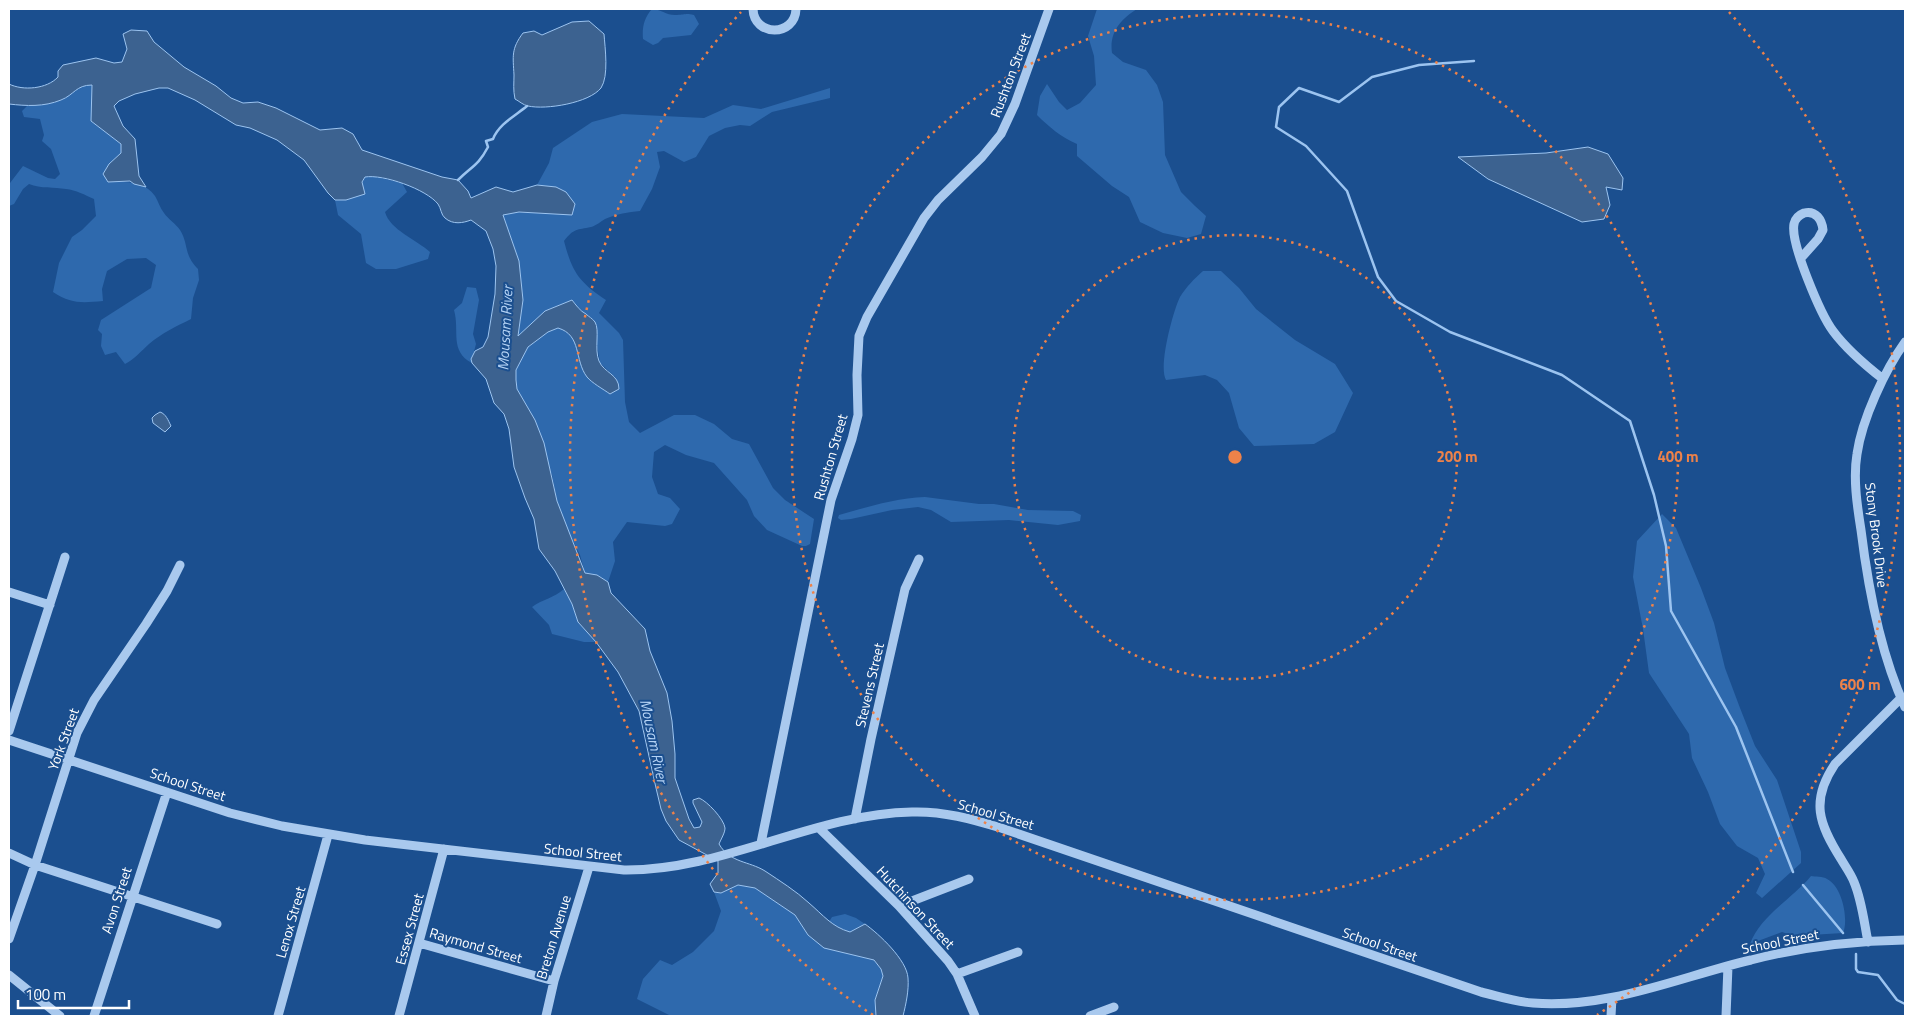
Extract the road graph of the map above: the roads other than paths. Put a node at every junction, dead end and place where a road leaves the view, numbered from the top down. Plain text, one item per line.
1 (753, 9) edge
2 (796, 9) edge
3 (1049, 9) edge
4 (1801, 258) junction
5 (1905, 342) edge
6 (1883, 379) junction
7 (65, 557) dead end
8 (919, 559) dead end
9 (180, 565) dead end
10 (9, 592) edge
11 (50, 605) junction
12 (1901, 698) junction
13 (1905, 707) edge
14 (9, 730) edge
15 (9, 740) edge
16 (69, 760) junction
17 (167, 792) junction
18 (855, 819) junction
19 (819, 828) junction
20 (328, 835) junction
21 (761, 843) junction
22 (444, 849) junction
23 (9, 853) edge
24 (35, 865) junction
25 (588, 867) junction
26 (968, 879) dead end
27 (132, 896) junction
28 (899, 906) junction
29 (217, 924) dead end
30 (9, 939) edge
31 (1905, 940) edge
32 (1868, 942) junction
33 (419, 943) junction
34 (1018, 952) dead end
35 (1728, 966) junction
36 (957, 974) junction
37 (9, 975) edge
38 (554, 981) junction
39 (1612, 998) junction
40 (1114, 1007) dead end
41 (60, 1016) edge
42 (94, 1016) edge
43 (278, 1016) edge
44 (399, 1016) edge
45 (546, 1016) edge
46 (975, 1016) edge
47 (1090, 1016) edge
48 (1611, 1016) edge
49 (1726, 1016) edge

1 - 2 street
3 - 21 street, Rushton Street
4 - 4 street
4 - 6 street
5 - 6 street, Stony Brook Drive
6 - 12 street, Stony Brook Drive
7 - 11 street
8 - 18 street, Stevens Street
9 - 16 street, York Street
10 - 11 street
11 - 14 street
12 - 13 street, Stony Brook Drive
12 - 32 street
15 - 16 street, School Street
16 - 17 street, School Street
16 - 24 street, York Street
17 - 20 street, School Street
17 - 27 street, Avon Street
18 - 19 street, School Street
18 - 39 street, School Street
19 - 21 street, School Street
19 - 28 street, Hutchinson Street
20 - 22 street, School Street
20 - 43 street, Lenox Street
21 - 25 street, School Street
22 - 25 street, School Street
22 - 33 street, Essex Street
23 - 24 street
24 - 27 street
24 - 30 street, York Street
25 - 38 street, Breton Avenue
26 - 28 street
27 - 29 street
27 - 42 street, Avon Street
28 - 36 street, Hutchinson Street
31 - 32 street, School Street
32 - 35 street, School Street
33 - 38 street, Raymond Street
33 - 44 street, Essex Street
34 - 36 street
35 - 39 street, School Street
35 - 49 street
36 - 46 street, Hutchinson Street
37 - 41 street
38 - 45 street, Breton Avenue
39 - 48 street
40 - 47 street

